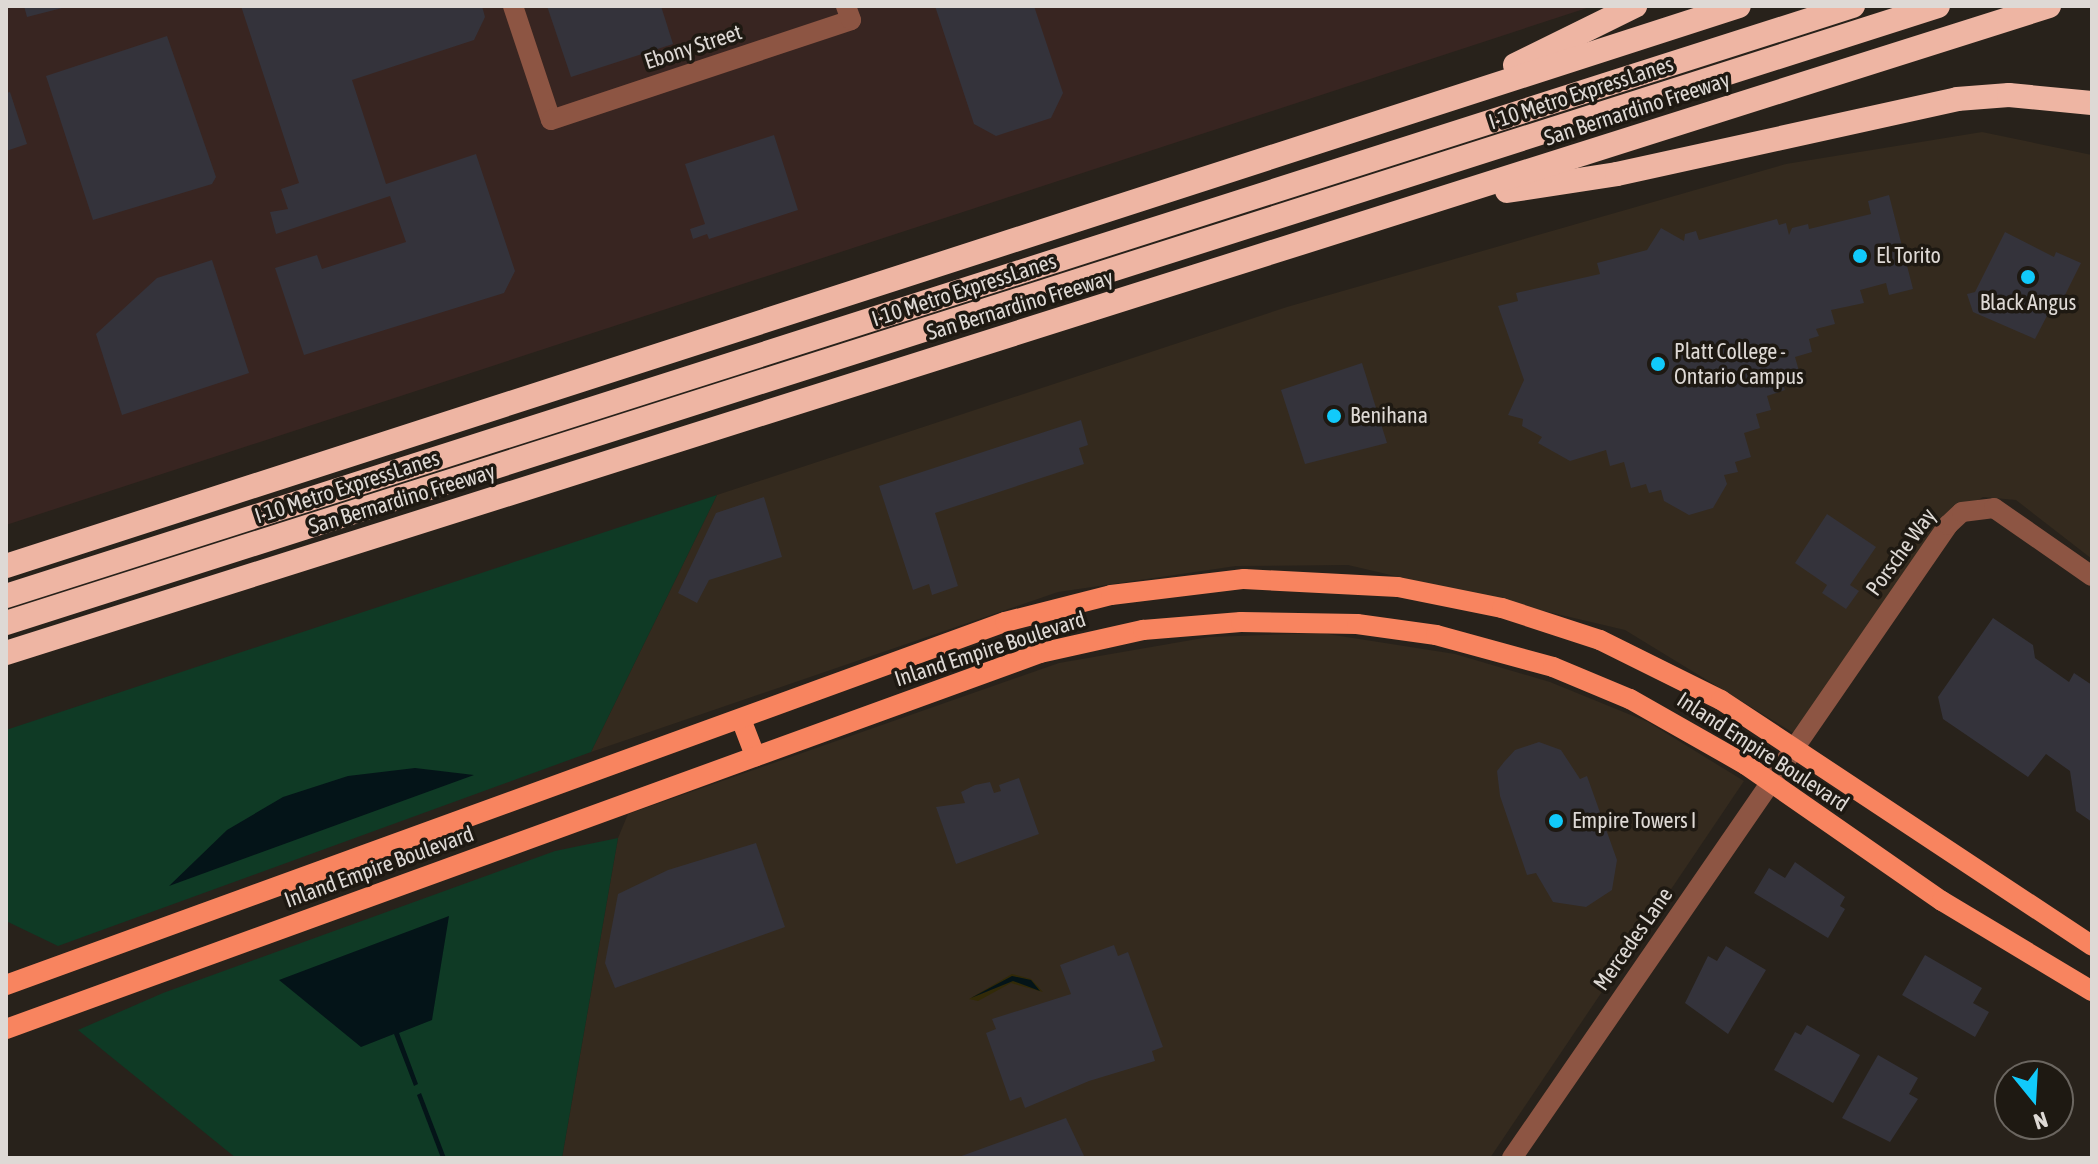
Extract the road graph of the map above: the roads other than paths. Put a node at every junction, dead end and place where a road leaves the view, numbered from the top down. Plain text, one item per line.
1 (513, 6) edge
2 (1635, 6) edge
3 (1739, 6) edge
4 (1853, 6) edge
5 (1938, 6) edge
6 (2049, 6) edge
7 (849, 13) edge
8 (1443, 101) junction
9 (2092, 103) edge
10 (1672, 125) junction
11 (1398, 179) junction
12 (1438, 201) junction
13 (12, 562) edge
14 (2092, 576) edge
15 (6, 596) edge
16 (6, 623) edge
17 (6, 653) edge
18 (741, 719) junction
19 (1794, 748) junction
20 (755, 756) junction
21 (1771, 781) junction
22 (2092, 946) edge
23 (6, 985) edge
24 (2092, 991) edge
25 (6, 1029) edge
26 (1512, 1158) edge

1 - 7 street, Ebony Street
2 - 8 highway
3 - 8 highway
4 - 15 highway, I-10 Metro ExpressLanes
5 - 11 highway, I-10 Metro ExpressLanes
6 - 10 highway, San Bernardino Freeway
8 - 13 highway
9 - 12 highway
10 - 11 highway
10 - 12 highway, San Bernardino Freeway
11 - 16 highway, I-10 Metro ExpressLanes
12 - 17 highway, San Bernardino Freeway
14 - 19 street, Porsche Way
18 - 19 main road, Inland Empire Boulevard
18 - 20 main road
18 - 23 main road, Inland Empire Boulevard
19 - 21 street, Mercedes Lane
19 - 22 main road, Inland Empire Boulevard
20 - 21 main road, Inland Empire Boulevard
20 - 25 main road, Inland Empire Boulevard
21 - 24 main road, Inland Empire Boulevard
21 - 26 street, Mercedes Lane

